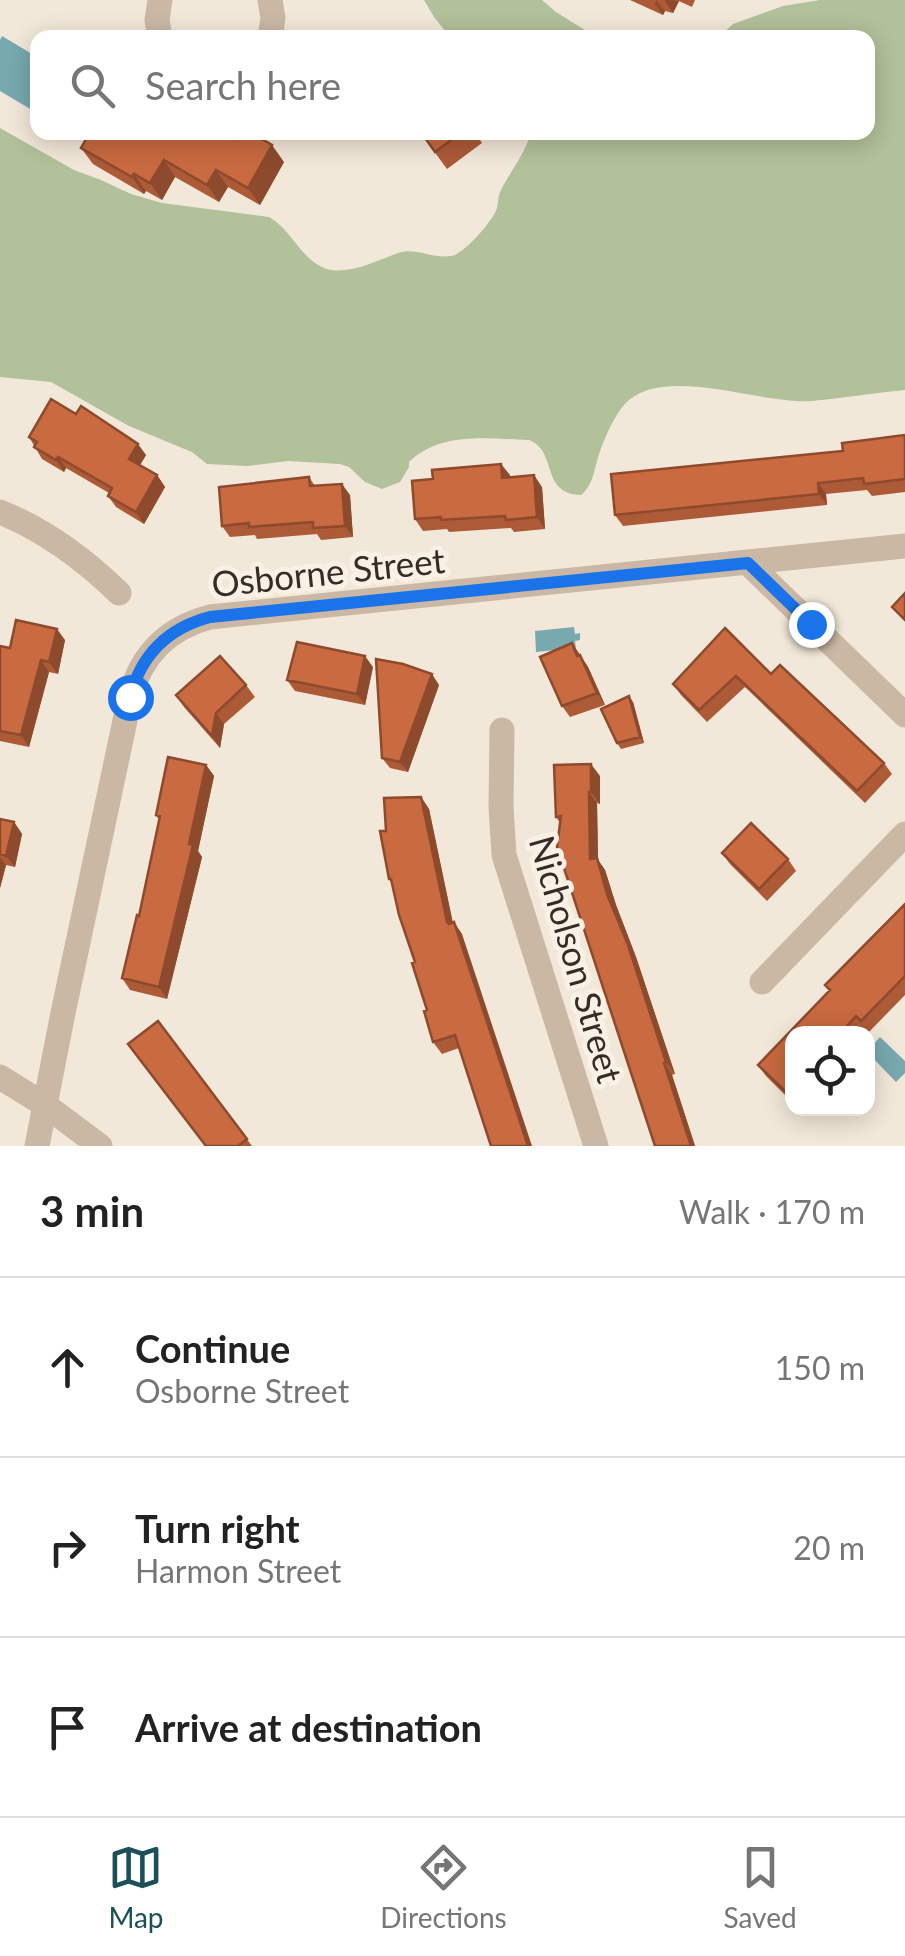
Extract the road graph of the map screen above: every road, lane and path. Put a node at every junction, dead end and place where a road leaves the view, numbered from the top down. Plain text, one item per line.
1 (160, 0) edge
2 (270, 0) edge
3 (159, 30) edge
4 (271, 30) edge
5 (0, 512) edge
6 (905, 546) edge
7 (748, 563) junction
8 (119, 594) dead end
9 (905, 715) edge
10 (502, 730) dead end
11 (905, 834) edge
12 (762, 982) dead end
13 (0, 1078) edge
14 (45, 1105) junction
15 (37, 1146) edge
16 (100, 1146) edge
17 (596, 1146) edge

1 - 3 street
2 - 4 street
5 - 8 street
6 - 7 street, Osborne Street
7 - 9 street
7 - 14 street, Osborne Street
10 - 17 street, Nicholson Street
11 - 12 street
13 - 14 street
14 - 15 street, Osborne Street
14 - 16 street

